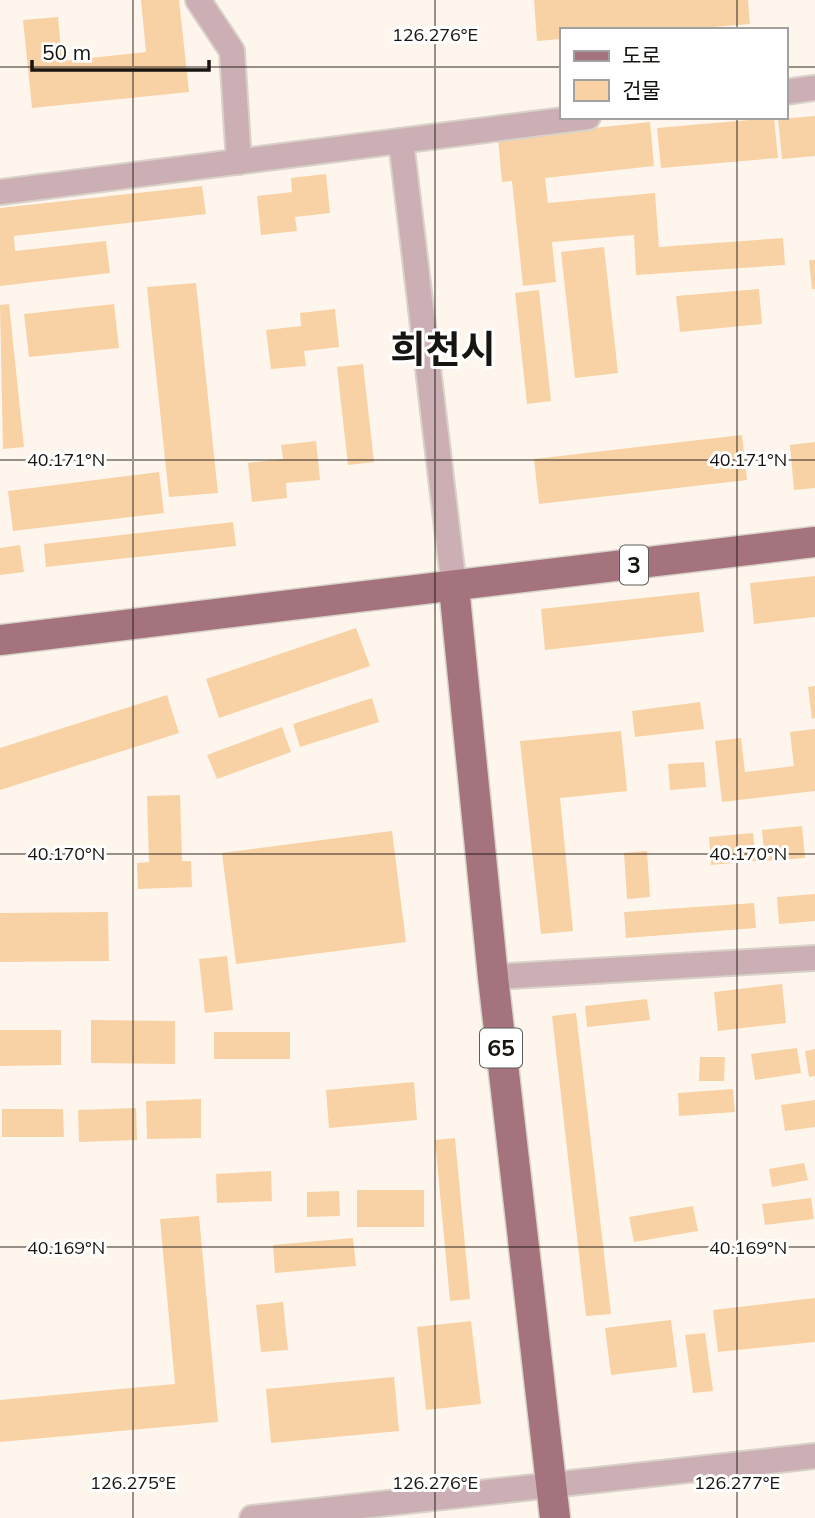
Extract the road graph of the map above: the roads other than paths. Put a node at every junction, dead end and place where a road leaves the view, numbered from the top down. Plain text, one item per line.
1 (198, 0) edge
2 (815, 88) edge
3 (787, 92) edge
4 (572, 119) edge
5 (401, 141) junction
6 (239, 162) junction
7 (0, 192) edge
8 (815, 542) edge
9 (454, 587) junction
10 (0, 640) edge
11 (815, 958) edge
12 (493, 977) junction
13 (815, 1456) edge
14 (554, 1504) edge
15 (252, 1518) edge

1 - 6 street
2 - 3 street
4 - 5 street
5 - 6 street
5 - 9 street
6 - 7 street
8 - 9 main road, 3
9 - 10 main road, 3
9 - 12 main road, 65
11 - 12 street
12 - 14 main road, 65
13 - 14 street
14 - 15 street

